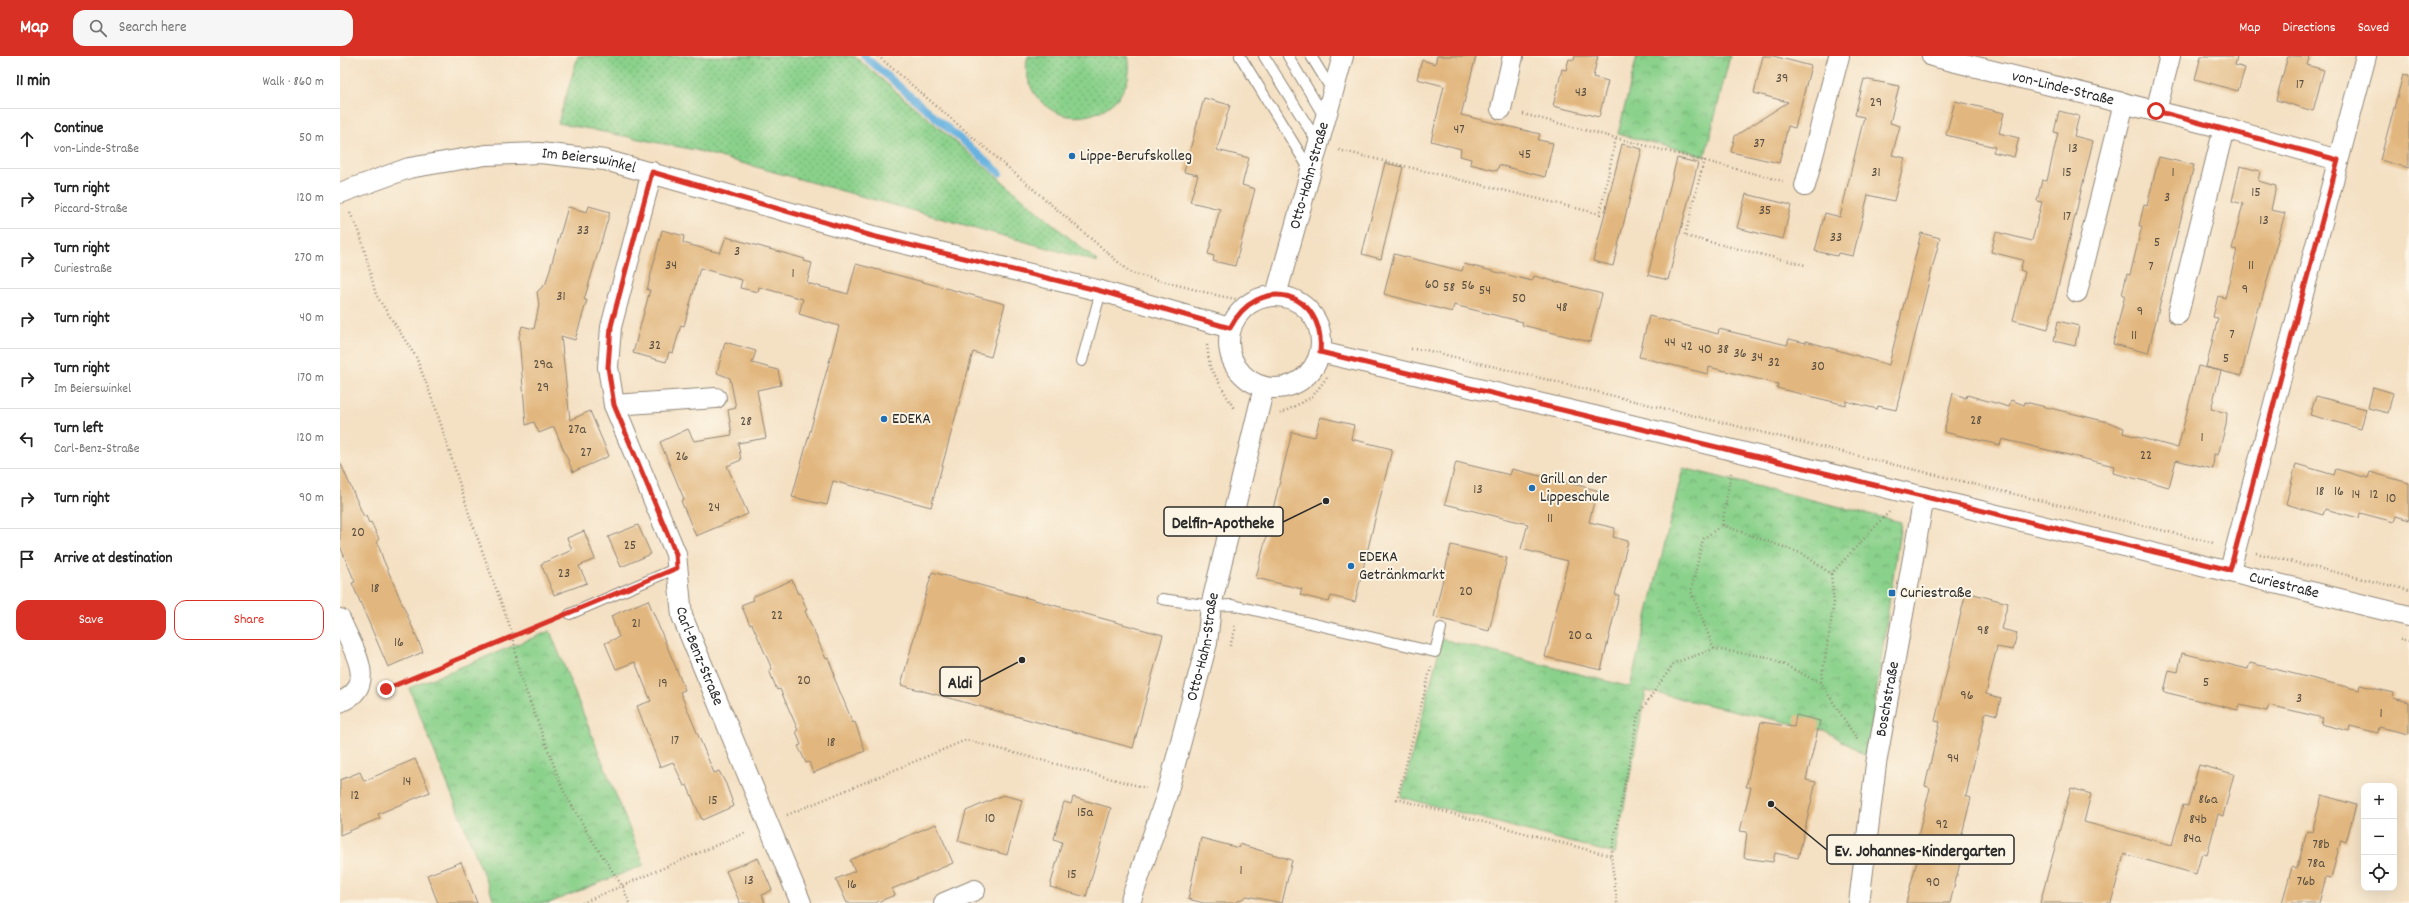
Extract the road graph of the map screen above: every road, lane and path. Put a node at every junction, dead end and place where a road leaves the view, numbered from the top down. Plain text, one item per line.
1 (878, 56) edge
2 (1240, 56) edge
3 (1264, 56) edge
4 (1288, 56) edge
5 (1311, 56) edge
6 (1513, 56) edge
7 (1839, 56) edge
8 (1932, 56) edge
9 (2170, 56) edge
10 (2366, 56) edge
11 (1339, 60) edge
12 (1333, 93) junction
13 (2124, 103) junction
14 (1501, 109) joint
15 (2156, 111) junction
16 (1326, 118) junction
17 (2224, 128) junction
18 (1616, 138) junction
19 (1319, 145) junction
20 (1704, 160) junction
21 (2338, 160) junction
22 (652, 172) junction
23 (1311, 172) junction
24 (1805, 186) joint
25 (343, 200) edge
26 (1805, 265) dead end
27 (1101, 291) junction
28 (2077, 292) dead end
29 (1276, 295) junction
30 (1220, 296) junction
31 (1251, 302) junction
32 (2178, 314) dead end
33 (1210, 323) junction
34 (1230, 328) junction
35 (1320, 352) junction
36 (1082, 361) dead end
37 (1335, 378) dead end
38 (1264, 387) junction
39 (716, 398) dead end
40 (614, 405) junction
41 (1258, 411) junction
42 (1724, 472) dead end
43 (1732, 473) junction
44 (1739, 475) dead end
45 (1924, 497) junction
46 (1881, 510) dead end
47 (1889, 512) junction
48 (1919, 518) junction
49 (1722, 525) junction
50 (677, 568) junction
51 (2230, 570) junction
52 (1831, 574) junction
53 (1162, 599) dead end
54 (1211, 606) junction
55 (570, 614) joint
56 (2409, 616) edge
57 (340, 619) edge
58 (1441, 628) dead end
59 (514, 635) junction
60 (2394, 637) dead end
61 (2409, 641) edge
62 (1714, 649) junction
63 (1435, 652) junction
64 (1821, 683) junction
65 (360, 687) junction
66 (340, 702) edge
67 (1876, 764) junction
68 (1167, 794) junction
69 (768, 823) junction
70 (1611, 856) junction
71 (624, 887) junction
72 (975, 890) dead end
73 (582, 903) edge
74 (629, 903) edge
75 (801, 903) edge
76 (944, 903) edge
77 (1130, 903) edge
78 (1617, 903) edge
79 (1859, 903) edge

1 - 30 path
2 - 23 lane
3 - 19 lane
4 - 16 lane
5 - 12 lane
6 - 14 street
7 - 24 street
8 - 13 street, von-Linde-Straße
9 - 15 street
10 - 21 street
11 - 12 street, Otto-Hahn-Straße
12 - 16 street, Otto-Hahn-Straße
13 - 15 street, von-Linde-Straße
13 - 28 street, von-Linde-Straße
14 - 18 path
15 - 17 street, von-Linde-Straße
16 - 19 street, Otto-Hahn-Straße
17 - 21 street, von-Linde-Straße
17 - 32 street
18 - 19 path
18 - 20 path
19 - 23 street, Otto-Hahn-Straße
20 - 24 path
20 - 26 path
21 - 51 street
22 - 25 street, Im Beierswinkel
22 - 27 street, Im Beierswinkel
22 - 40 street, Carl-Benz-Straße
23 - 29 street, Otto-Hahn-Straße
25 - 59 path
27 - 33 street, Im Beierswinkel
27 - 36 lane
29 - 31 street
29 - 35 street
30 - 31 path
30 - 33 path
31 - 34 street
33 - 34 street, Im Beierswinkel
33 - 41 path
34 - 38 street
35 - 38 street
35 - 45 street, Curiestraße
37 - 41 path
38 - 41 street, Otto-Hahn-Straße
39 - 40 street
40 - 50 street, Carl-Benz-Straße
41 - 54 street, Otto-Hahn-Straße
42 - 43 path
43 - 44 path
43 - 49 path
45 - 48 street, Boschstraße
45 - 51 street, Curiestraße
46 - 47 path
47 - 48 path
47 - 52 path
48 - 67 street, Boschstraße
49 - 52 path
49 - 62 path
50 - 55 lane
50 - 69 street, Carl-Benz-Straße
51 - 56 street, Curiestraße
52 - 64 path
53 - 54 lane
54 - 63 lane
54 - 68 street, Otto-Hahn-Straße
55 - 59 path
57 - 65 street
58 - 63 lane
59 - 65 path
59 - 71 path
60 - 61 path
62 - 64 path
62 - 70 path
63 - 70 path
64 - 67 path
65 - 66 street
67 - 79 street, Boschstraße
68 - 69 path
68 - 77 street, Otto-Hahn-Straße
69 - 71 path
69 - 75 street, Carl-Benz-Straße
70 - 78 path
71 - 73 path
71 - 74 path
72 - 76 street

